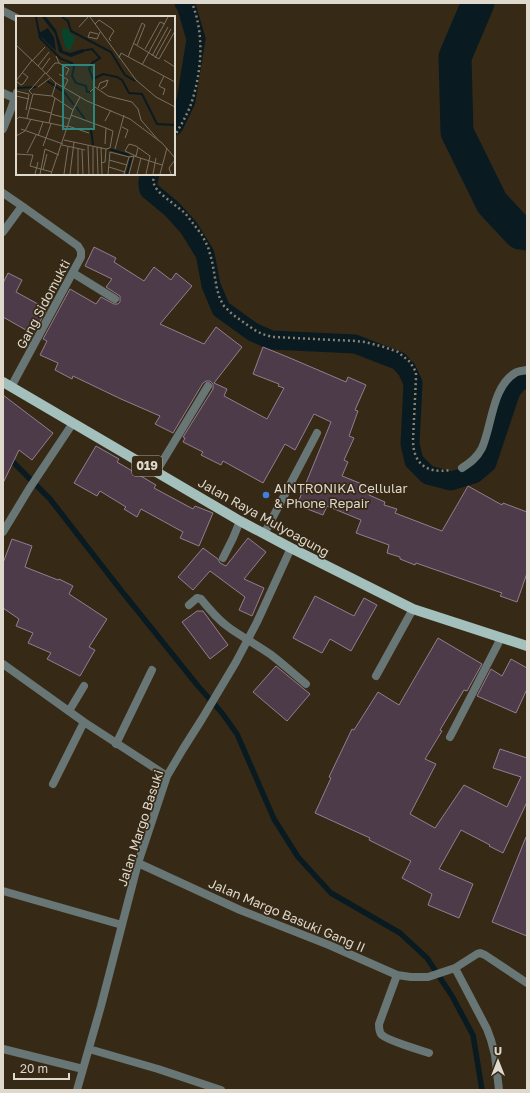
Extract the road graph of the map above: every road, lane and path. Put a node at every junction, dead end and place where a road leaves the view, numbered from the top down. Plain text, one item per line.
1 (192, 3) edge
2 (3, 11) edge
3 (16, 18) edge
4 (3, 93) edge
5 (16, 95) edge
6 (3, 129) edge
7 (175, 136) edge
8 (155, 175) edge
9 (3, 193) edge
10 (22, 206) junction
11 (3, 232) edge
12 (73, 273) junction
13 (115, 299) dead end
14 (527, 370) edge
15 (7, 385) edge
16 (208, 386) dead end
17 (73, 423) junction
18 (316, 434) dead end
19 (462, 468) joint
20 (156, 472) junction
21 (240, 521) junction
22 (3, 532) edge
23 (264, 534) junction
24 (291, 548) junction
25 (223, 558) dead end
26 (189, 605) dead end
27 (413, 609) junction
28 (501, 638) junction
29 (248, 639) junction
30 (527, 646) edge
31 (3, 664) edge
32 (152, 670) dead end
33 (376, 676) dead end
34 (306, 684) dead end
35 (84, 686) dead end
36 (69, 711) junction
37 (84, 722) junction
38 (450, 737) dead end
39 (116, 744) junction
40 (167, 776) junction
41 (53, 784) dead end
42 (138, 863) junction
43 (3, 891) edge
44 (122, 925) junction
45 (453, 968) junction
46 (397, 975) junction
47 (527, 984) edge
48 (89, 1049) junction
49 (3, 1051) edge
50 (429, 1053) dead end
51 (83, 1069) junction
52 (77, 1090) edge
53 (222, 1090) edge
54 (499, 1090) edge

1 - 7 path
2 - 3 street
4 - 5 street
5 - 6 street
8 - 19 path
9 - 10 street
10 - 11 street
10 - 12 street, Gang Sidomukti
12 - 13 street
12 - 15 street, Gang Sidomukti
14 - 19 street
15 - 17 main road, Jalan Raya Mulyoagung / 019
16 - 20 street
17 - 20 main road, Jalan Raya Mulyoagung / 019
17 - 22 street
18 - 23 street
20 - 21 main road, Jalan Raya Mulyoagung / 019
21 - 23 main road, Jalan Raya Mulyoagung / 019
21 - 25 street
23 - 24 main road, Jalan Raya Mulyoagung / 019
24 - 27 main road, Jalan Raya Mulyoagung / 019
24 - 29 street, Jalan Margo Basuki
26 - 29 street
27 - 28 main road, Jalan Raya Mulyoagung / 019
27 - 33 street
28 - 30 main road, Jalan Raya Mulyoagung / 019
28 - 38 street
29 - 34 street
29 - 40 street, Jalan Margo Basuki
31 - 36 street
32 - 39 street
35 - 36 street
36 - 37 street
37 - 39 street
37 - 41 street
39 - 40 street
40 - 42 street, Jalan Margo Basuki
42 - 44 street, Jalan Margo Basuki
42 - 46 street, Jalan Margo Basuki Gang II
43 - 44 street
44 - 48 street, Jalan Margo Basuki
45 - 46 street, Jalan Margo Basuki Gang II
45 - 47 street
45 - 54 street
46 - 50 street
48 - 51 street, Jalan Margo Basuki
48 - 53 street
49 - 51 street
51 - 52 street, Jalan Margo Basuki

